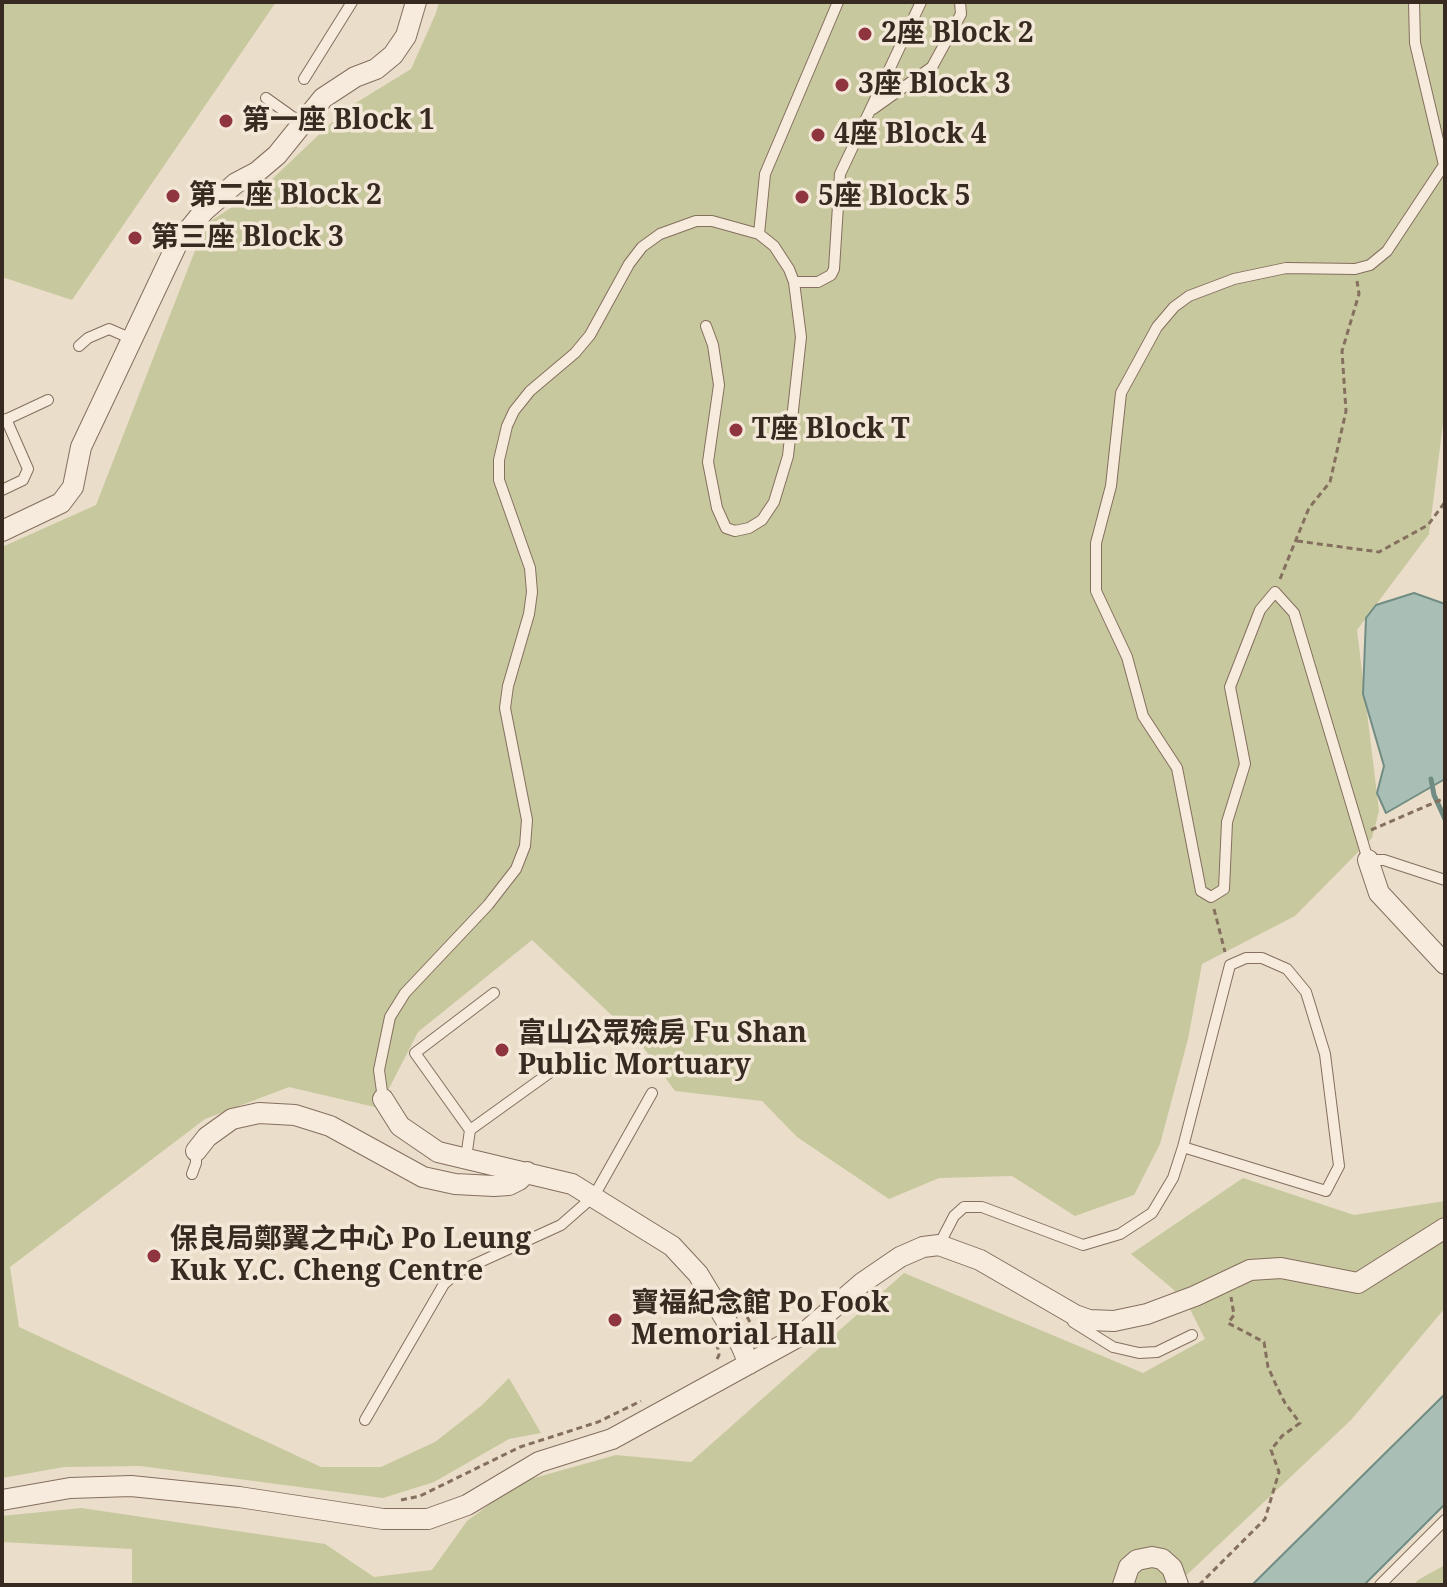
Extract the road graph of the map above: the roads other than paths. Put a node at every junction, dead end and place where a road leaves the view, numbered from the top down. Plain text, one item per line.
1 (352, 2) edge
2 (416, 2) edge
3 (838, 2) edge
4 (921, 2) edge
5 (960, 2) edge
6 (1414, 2) edge
7 (304, 79) dead end
8 (266, 98) dead end
9 (873, 110) junction
10 (301, 123) junction
11 (1445, 165) edge
12 (759, 234) junction
13 (794, 282) junction
14 (706, 326) dead end
15 (132, 339) junction
16 (79, 346) dead end
17 (48, 400) dead end
18 (4, 420) edge
19 (2, 490) edge
20 (2, 531) edge
21 (1368, 860) junction
22 (1445, 880) edge
23 (1445, 964) edge
24 (494, 993) dead end
25 (566, 1061) dead end
26 (652, 1093) dead end
27 (383, 1099) joint
28 (470, 1130) junction
29 (1183, 1147) junction
30 (196, 1151) joint
31 (466, 1158) junction
32 (527, 1172) junction
33 (192, 1174) dead end
34 (594, 1196) junction
35 (1445, 1228) edge
36 (939, 1245) junction
37 (1029, 1290) junction
38 (1192, 1335) dead end
39 (749, 1364) junction
40 (365, 1420) dead end
41 (2, 1500) edge
42 (1445, 1520) edge
43 (1123, 1585) edge
44 (1178, 1585) edge
45 (1380, 1585) edge

1 - 7 lane
2 - 10 street
3 - 12 lane
4 - 9 lane
5 - 9 lane
6 - 11 lane
8 - 10 lane
9 - 13 lane
10 - 15 street
11 - 21 lane
12 - 13 lane
12 - 27 lane
13 - 14 lane
15 - 16 lane
15 - 20 street
17 - 18 lane
18 - 19 lane
21 - 22 lane
21 - 23 street
24 - 28 lane
25 - 28 lane
26 - 34 lane
27 - 31 street
28 - 31 lane
29 - 29 lane
29 - 36 lane
30 - 32 street
30 - 33 lane
31 - 32 street
32 - 34 street
34 - 39 street
34 - 40 lane
35 - 37 street
36 - 37 street
36 - 39 street
37 - 38 lane
39 - 41 street
42 - 45 lane
43 - 44 street

